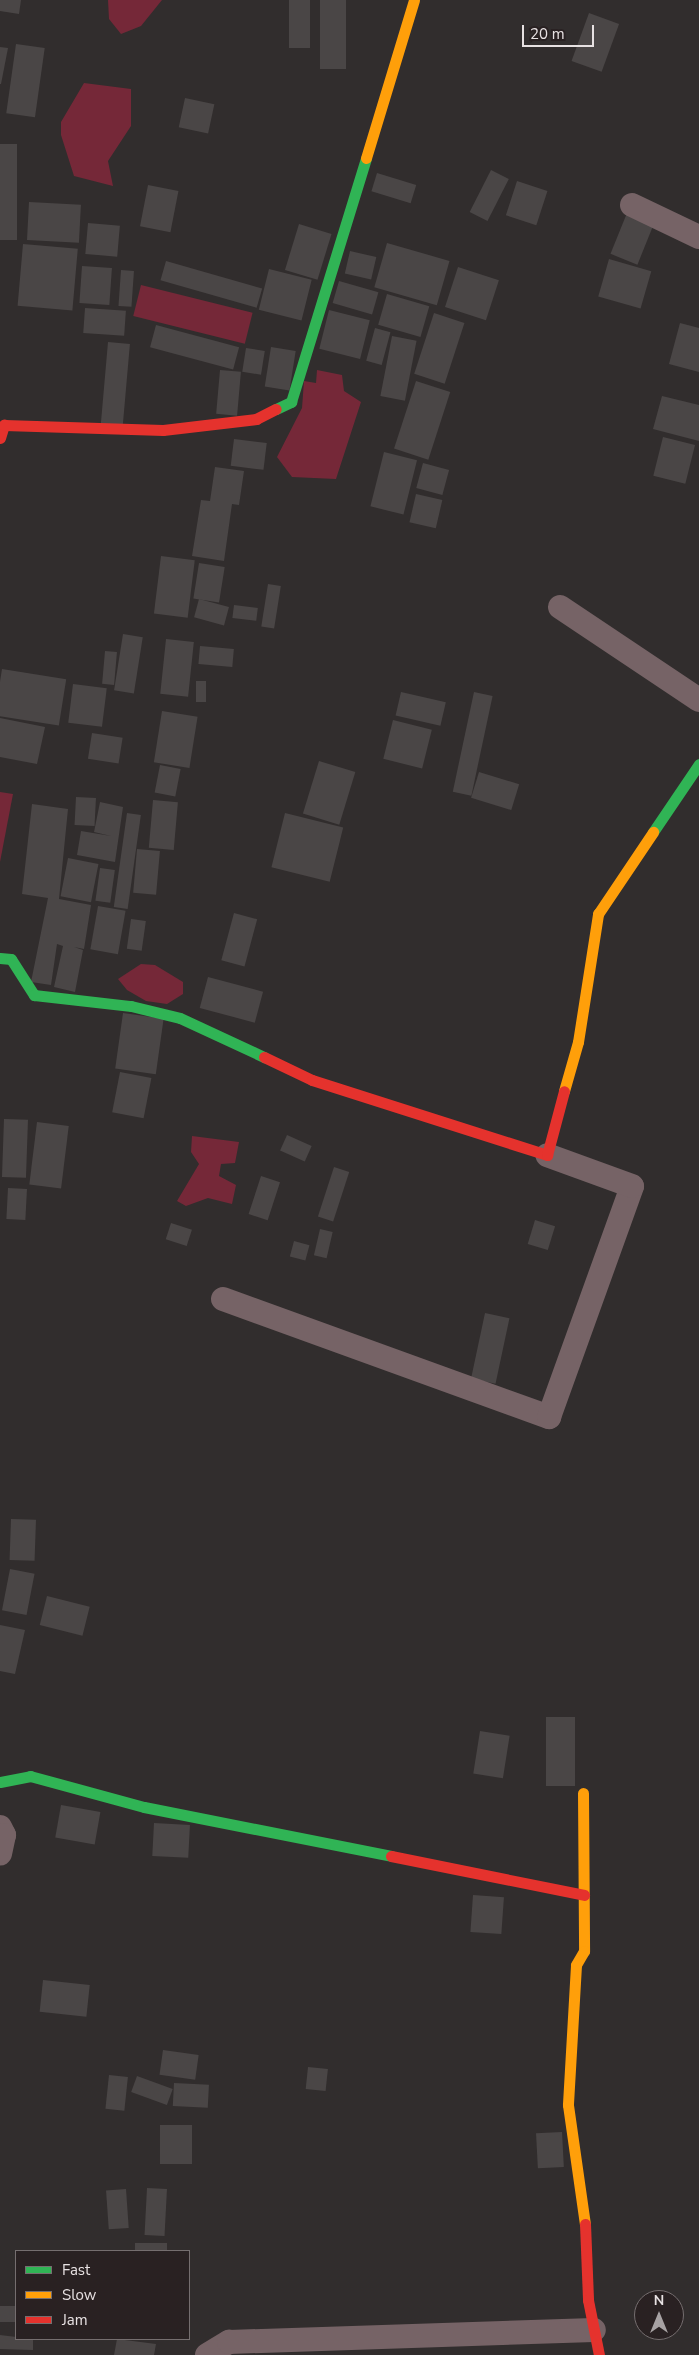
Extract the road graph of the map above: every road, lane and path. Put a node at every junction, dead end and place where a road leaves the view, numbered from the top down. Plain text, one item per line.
1 (414, 0) edge
2 (632, 205) dead end
3 (699, 237) edge
4 (0, 438) edge
5 (560, 607) dead end
6 (699, 700) edge
7 (699, 764) edge
8 (0, 958) edge
9 (547, 1155) junction
10 (223, 1299) dead end
11 (0, 1782) edge
12 (583, 1793) dead end
13 (0, 1827) edge
14 (0, 1854) edge
15 (584, 1895) junction
16 (594, 2330) junction
17 (206, 2355) edge
18 (599, 2355) edge

1 - 4 street
2 - 3 street
5 - 6 street
7 - 9 street
8 - 9 street
9 - 10 street
11 - 15 street
12 - 15 street
13 - 14 street
15 - 16 street
16 - 17 street
16 - 18 street

